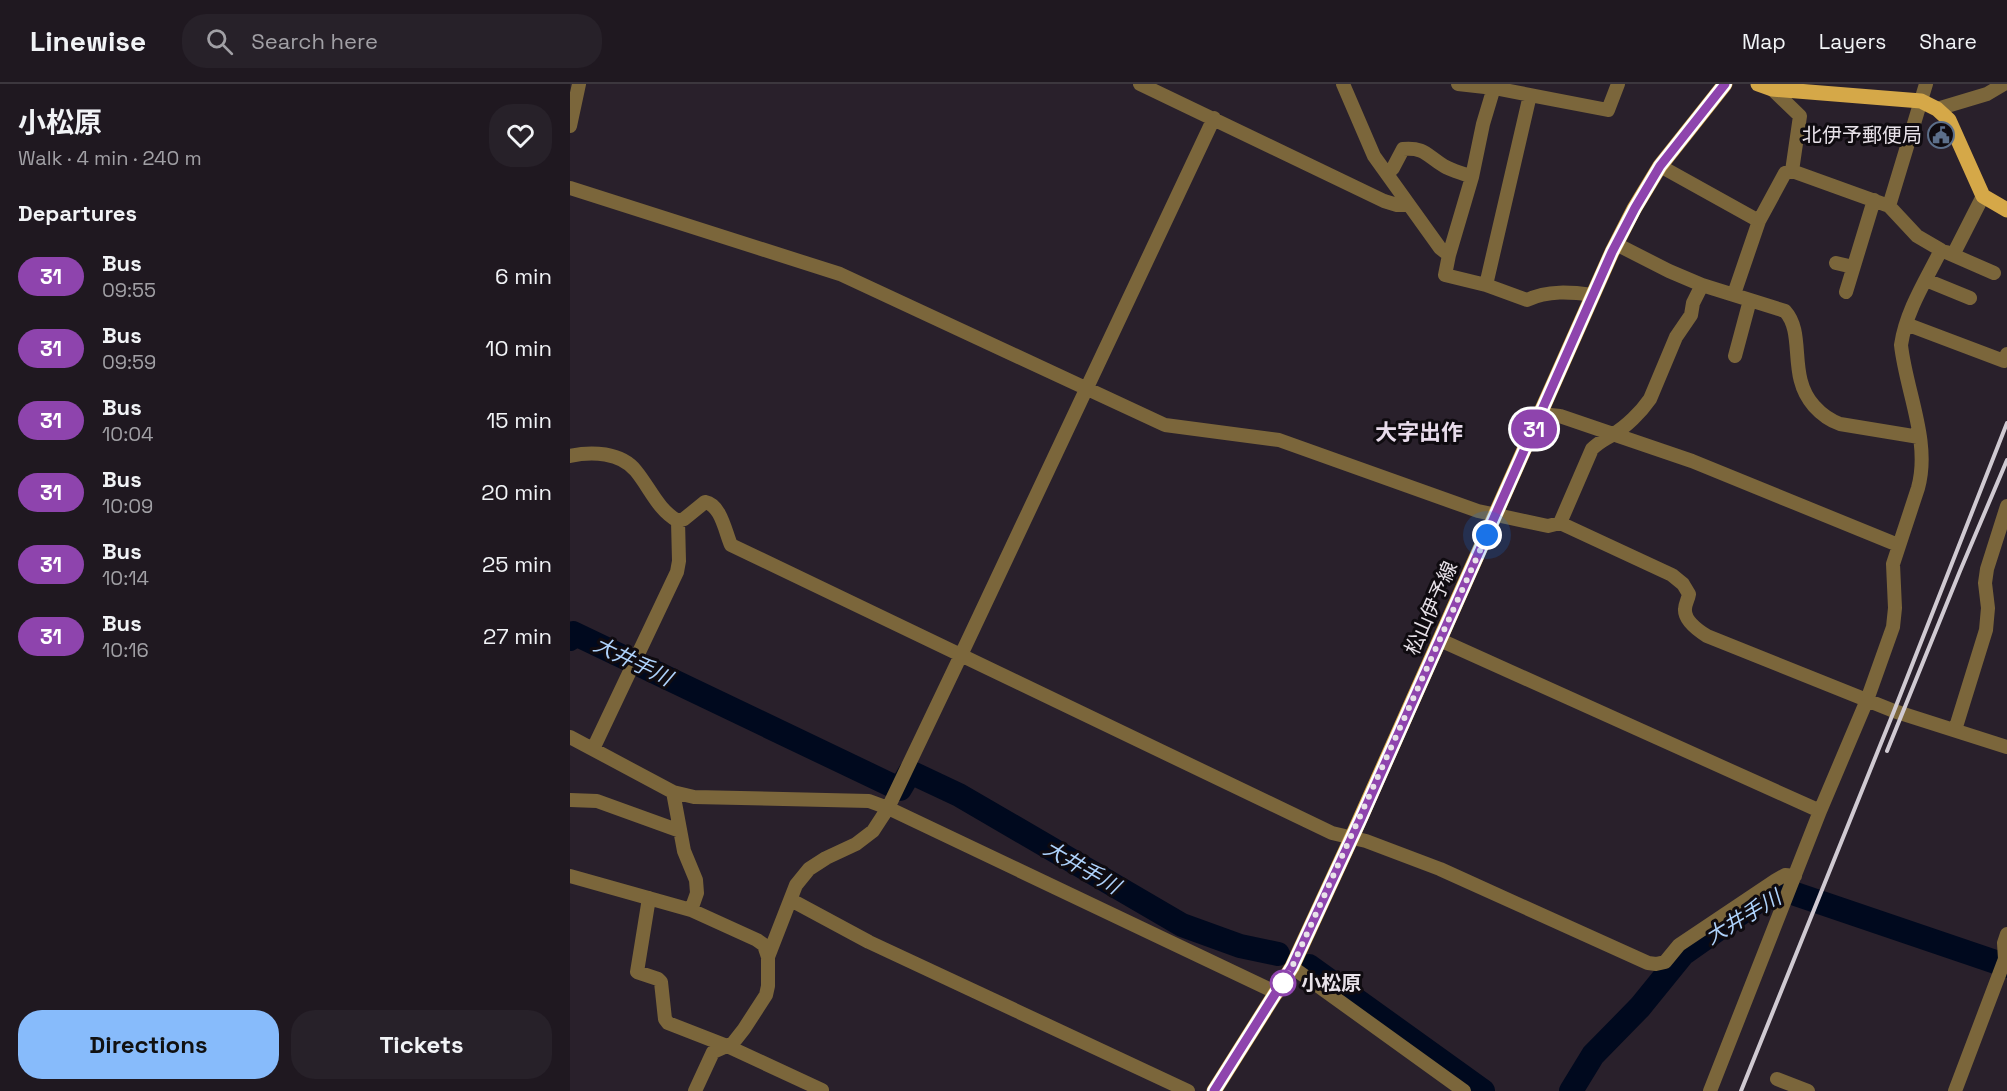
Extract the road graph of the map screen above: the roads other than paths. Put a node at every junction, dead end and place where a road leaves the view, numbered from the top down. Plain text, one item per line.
1 (579, 84) edge
2 (1140, 84) edge
3 (1343, 84) edge
4 (1458, 84) edge
5 (1618, 84) edge
6 (1725, 84) edge
7 (1926, 84) edge
8 (2004, 84) edge
9 (1494, 86) edge
10 (1765, 87) edge
11 (1838, 89) edge
12 (1168, 90) edge
13 (1530, 95) junction
14 (1921, 102) junction
15 (1937, 109) junction
16 (1214, 118) junction
17 (570, 126) edge
18 (1660, 166) junction
19 (1792, 171) junction
20 (1388, 174) junction
21 (1472, 177) junction
22 (570, 188) edge
23 (1983, 196) junction
24 (1874, 200) junction
25 (1408, 205) junction
26 (1889, 206) junction
27 (2007, 210) edge
28 (1759, 221) junction
29 (1616, 244) junction
30 (1947, 252) junction
31 (1449, 255) junction
32 (1836, 262) dead end
33 (1853, 267) junction
34 (1994, 273) dead end
35 (1926, 279) junction
36 (1486, 285) junction
37 (1702, 285) junction
38 (1846, 292) dead end
39 (1734, 294) junction
40 (1593, 296) junction
41 (1970, 298) dead end
42 (1750, 300) junction
43 (1906, 324) junction
44 (2007, 354) edge
45 (1735, 356) dead end
46 (1086, 389) junction
47 (1540, 414) junction
48 (1613, 435) junction
49 (1919, 437) junction
50 (570, 456) edge
51 (2007, 506) edge
52 (1496, 514) junction
53 (678, 521) junction
54 (1560, 523) junction
55 (1898, 545) junction
56 (1440, 640) junction
57 (962, 656) junction
58 (1867, 700) junction
59 (1955, 730) junction
60 (570, 737) edge
61 (2007, 747) edge
62 (593, 749) junction
63 (673, 792) junction
64 (570, 800) edge
65 (888, 807) junction
66 (1820, 811) junction
67 (680, 831) junction
68 (1352, 837) junction
69 (570, 876) edge
70 (1791, 885) junction
71 (649, 898) junction
72 (791, 900) junction
73 (691, 910) junction
74 (2007, 933) edge
75 (768, 957) junction
76 (1292, 967) junction
77 (1277, 993) junction
78 (727, 1046) junction
79 (1777, 1079) dead end
80 (822, 1090) edge
81 (695, 1091) edge
82 (1188, 1091) edge
83 (1214, 1091) edge
84 (1464, 1091) edge
85 (1710, 1091) edge
86 (1808, 1091) edge
87 (1954, 1091) edge

1 - 17 street
2 - 12 street
3 - 20 street
4 - 9 street
5 - 13 street
6 - 18 main road, 松山伊予線
7 - 14 street
8 - 15 street
9 - 13 street
9 - 21 street
10 - 11 main road
10 - 19 street
11 - 14 main road
12 - 16 street
13 - 36 street
14 - 15 main road
14 - 26 street
15 - 23 main road
16 - 25 street
16 - 46 street
18 - 28 street
18 - 29 main road, 松山伊予線
19 - 24 street
19 - 28 street
20 - 21 street
20 - 25 street
21 - 31 street
22 - 46 street
23 - 27 main road
23 - 30 street
24 - 26 street
24 - 33 street
25 - 31 street
26 - 30 street
28 - 39 street
29 - 37 street
29 - 40 main road, 松山伊予線
30 - 34 street
30 - 35 street
31 - 36 street
32 - 33 street
33 - 38 street
35 - 41 street
35 - 43 street
36 - 40 street
37 - 39 street
37 - 48 street
39 - 42 street
40 - 47 main road, 松山伊予線
42 - 45 street
42 - 49 street
43 - 44 street
43 - 49 street
46 - 52 street
46 - 57 street
47 - 48 street
47 - 52 main road, 松山伊予線
48 - 54 street
48 - 55 street
49 - 55 street
50 - 53 street
51 - 59 street
52 - 54 street
52 - 56 main road, 松山伊予線
53 - 57 street
53 - 62 street
54 - 58 street
55 - 58 street
56 - 66 street
56 - 68 main road, 松山伊予線
57 - 65 street
57 - 68 street
58 - 59 street
58 - 66 street
59 - 61 street
60 - 62 street
62 - 63 street
63 - 65 street
63 - 67 street
64 - 67 street
65 - 72 street
65 - 77 street
66 - 70 street
67 - 73 street
68 - 70 street
68 - 76 main road, 松山伊予線
69 - 71 street
70 - 85 street
71 - 73 street
71 - 78 street
72 - 75 street
72 - 82 street
73 - 75 street
74 - 87 street
75 - 78 street
76 - 77 main road, 松山伊予線
76 - 84 street
77 - 83 main road, 松山伊予線
78 - 80 street
78 - 81 street
79 - 86 street

